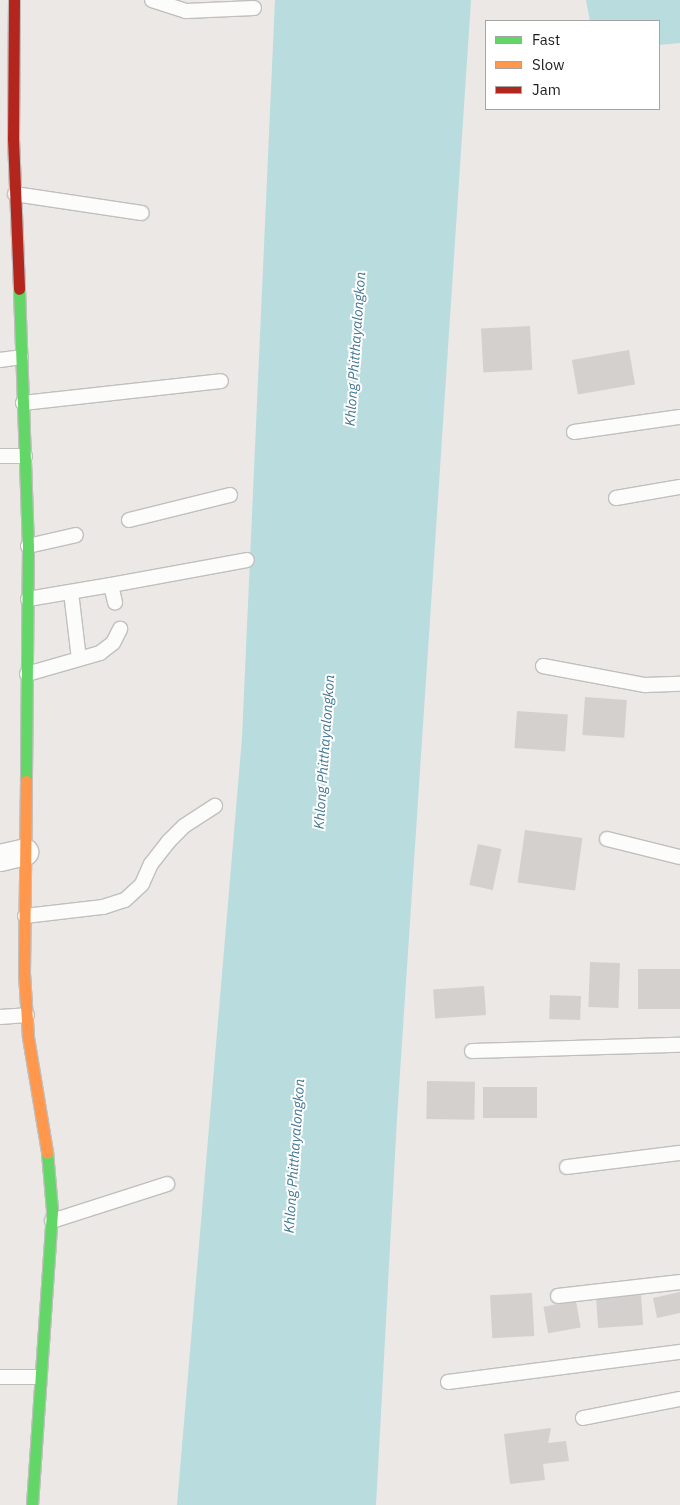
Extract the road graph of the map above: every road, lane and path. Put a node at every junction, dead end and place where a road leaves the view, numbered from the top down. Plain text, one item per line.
1 (14, 0) edge
2 (152, 0) edge
3 (254, 8) dead end
4 (15, 194) junction
5 (142, 213) dead end
6 (21, 357) junction
7 (0, 360) edge
8 (222, 381) dead end
9 (23, 403) junction
10 (680, 417) edge
11 (574, 432) dead end
12 (0, 456) edge
13 (25, 456) junction
14 (680, 487) edge
15 (230, 495) dead end
16 (616, 498) dead end
17 (129, 520) dead end
18 (76, 535) dead end
19 (28, 546) junction
20 (247, 560) dead end
21 (111, 585) junction
22 (71, 592) junction
23 (28, 599) junction
24 (115, 603) dead end
25 (120, 629) dead end
26 (79, 659) junction
27 (543, 666) dead end
28 (27, 674) junction
29 (680, 684) edge
30 (214, 806) dead end
31 (607, 839) dead end
32 (26, 852) junction
33 (680, 857) edge
34 (0, 858) edge
35 (25, 916) junction
36 (27, 1015) junction
37 (0, 1017) edge
38 (680, 1045) edge
39 (472, 1051) dead end
40 (680, 1153) edge
41 (567, 1167) dead end
42 (167, 1184) dead end
43 (52, 1220) junction
44 (680, 1282) edge
45 (558, 1296) dead end
46 (680, 1352) edge
47 (0, 1377) edge
48 (39, 1377) junction
49 (448, 1382) dead end
50 (680, 1399) edge
51 (583, 1418) dead end
52 (32, 1505) edge

1 - 4 street
2 - 3 lane
4 - 5 lane
4 - 6 street
6 - 7 lane
6 - 9 street
8 - 9 lane
9 - 13 street
10 - 11 lane
12 - 13 lane
13 - 19 street
14 - 16 lane
15 - 17 lane
18 - 19 lane
19 - 23 street
20 - 21 lane
21 - 22 lane
21 - 24 lane
22 - 23 lane
22 - 26 lane
23 - 28 street
25 - 26 lane
26 - 28 lane
27 - 29 lane
28 - 32 street
30 - 35 lane
31 - 33 lane
32 - 34 street
32 - 35 street
35 - 36 street
36 - 37 lane
36 - 43 street
38 - 39 lane
40 - 41 lane
42 - 43 lane
43 - 48 street
44 - 45 lane
46 - 49 lane
47 - 48 lane
48 - 52 street
50 - 51 lane

